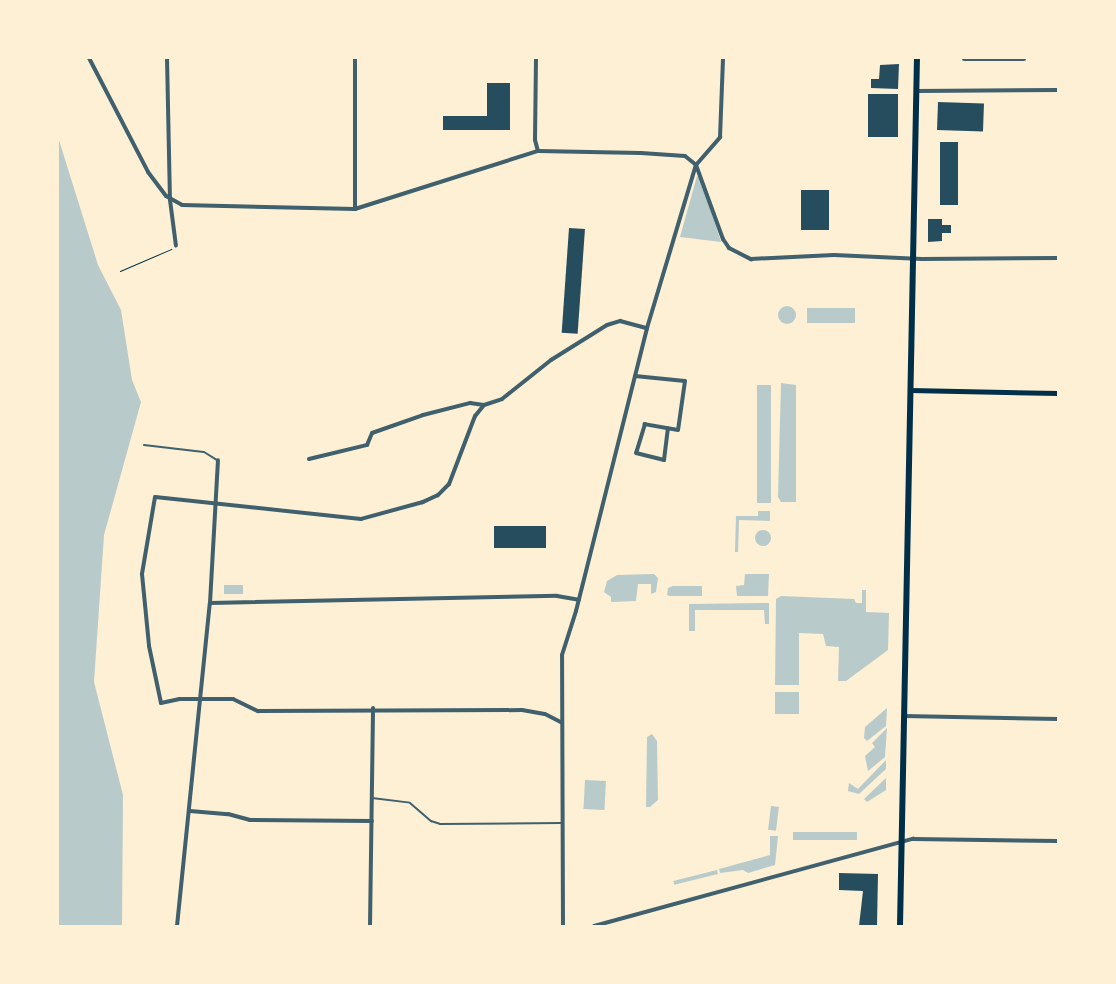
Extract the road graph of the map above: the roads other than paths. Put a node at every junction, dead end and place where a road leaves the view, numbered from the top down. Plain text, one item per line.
1 (89, 58) edge
2 (167, 58) edge
3 (355, 58) edge
4 (536, 58) edge
5 (724, 58) edge
6 (917, 58) edge
7 (964, 59) dead end
8 (1024, 59) dead end
9 (1058, 90) edge
10 (917, 91) junction
11 (538, 151) junction
12 (696, 165) junction
13 (170, 200) junction
14 (355, 208) junction
15 (176, 246) road end
16 (913, 258) junction
17 (1058, 258) edge
18 (646, 328) junction
19 (634, 376) junction
20 (910, 390) junction
21 (1058, 393) edge
22 (484, 405) junction
23 (668, 428) junction
24 (144, 445) dead end
25 (218, 460) joint
26 (309, 460) dead end
27 (215, 506) junction
28 (579, 600) junction
29 (210, 603) junction
30 (201, 700) junction
31 (373, 708) junction
32 (904, 716) junction
33 (1058, 719) edge
34 (561, 722) junction
35 (372, 798) junction
36 (190, 811) junction
37 (372, 822) junction
38 (561, 823) junction
39 (1058, 841) edge
40 (902, 842) junction
41 (177, 926) edge
42 (370, 926) edge
43 (563, 926) edge
44 (594, 926) edge
45 (900, 926) edge

1 - 13 street
2 - 13 street
3 - 14 street
4 - 11 street
5 - 12 street
6 - 10 main road
7 - 8 street
9 - 10 street
10 - 16 main road
11 - 12 street
11 - 14 street
12 - 16 street
12 - 18 street
13 - 14 street
13 - 15 street
16 - 17 street
16 - 20 main road
18 - 19 street
18 - 22 street
19 - 23 street
19 - 28 street
20 - 21 main road
20 - 32 main road
22 - 26 street
22 - 27 street
23 - 23 street
24 - 25 lane
25 - 27 street
27 - 29 street
27 - 30 street
28 - 29 street
28 - 34 street
29 - 30 street
30 - 31 street
30 - 36 street
31 - 34 street
31 - 35 street
32 - 33 street
32 - 40 main road
34 - 38 street
35 - 37 street
35 - 38 lane
36 - 37 street
36 - 41 street
37 - 42 street
38 - 43 street
39 - 40 street
40 - 44 street
40 - 45 main road

